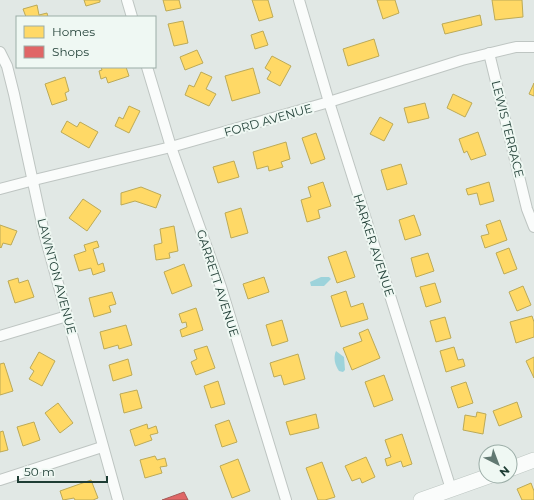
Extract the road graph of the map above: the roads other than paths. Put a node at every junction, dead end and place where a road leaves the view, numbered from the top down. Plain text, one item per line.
1 (127, 0) edge
2 (299, 0) edge
3 (132, 16) edge
4 (534, 48) edge
5 (0, 52) edge
6 (489, 53) junction
7 (147, 68) edge
8 (329, 102) junction
9 (171, 147) junction
10 (34, 180) junction
11 (0, 189) edge
12 (534, 227) edge
13 (67, 316) junction
14 (0, 336) edge
15 (102, 447) junction
16 (534, 460) edge
17 (518, 466) edge
18 (0, 480) edge
19 (478, 480) edge
20 (451, 489) junction
21 (118, 500) edge
22 (286, 500) edge
23 (421, 500) edge

1 - 3 street
2 - 8 street, HARKER AVENUE
4 - 6 street, FORD AVENUE
5 - 10 street, LAWNTON AVENUE
6 - 8 street, FORD AVENUE
6 - 12 street, LEWIS TERRACE
7 - 9 street, GARRETT AVENUE
8 - 9 street, FORD AVENUE
8 - 20 street, HARKER AVENUE
9 - 10 street, FORD AVENUE
9 - 22 street, GARRETT AVENUE
10 - 11 street, FORD AVENUE
10 - 13 street, LAWNTON AVENUE
13 - 14 street
13 - 15 street, LAWNTON AVENUE
15 - 18 street
15 - 21 street, LAWNTON AVENUE
16 - 17 main road
19 - 20 main road
20 - 23 main road

